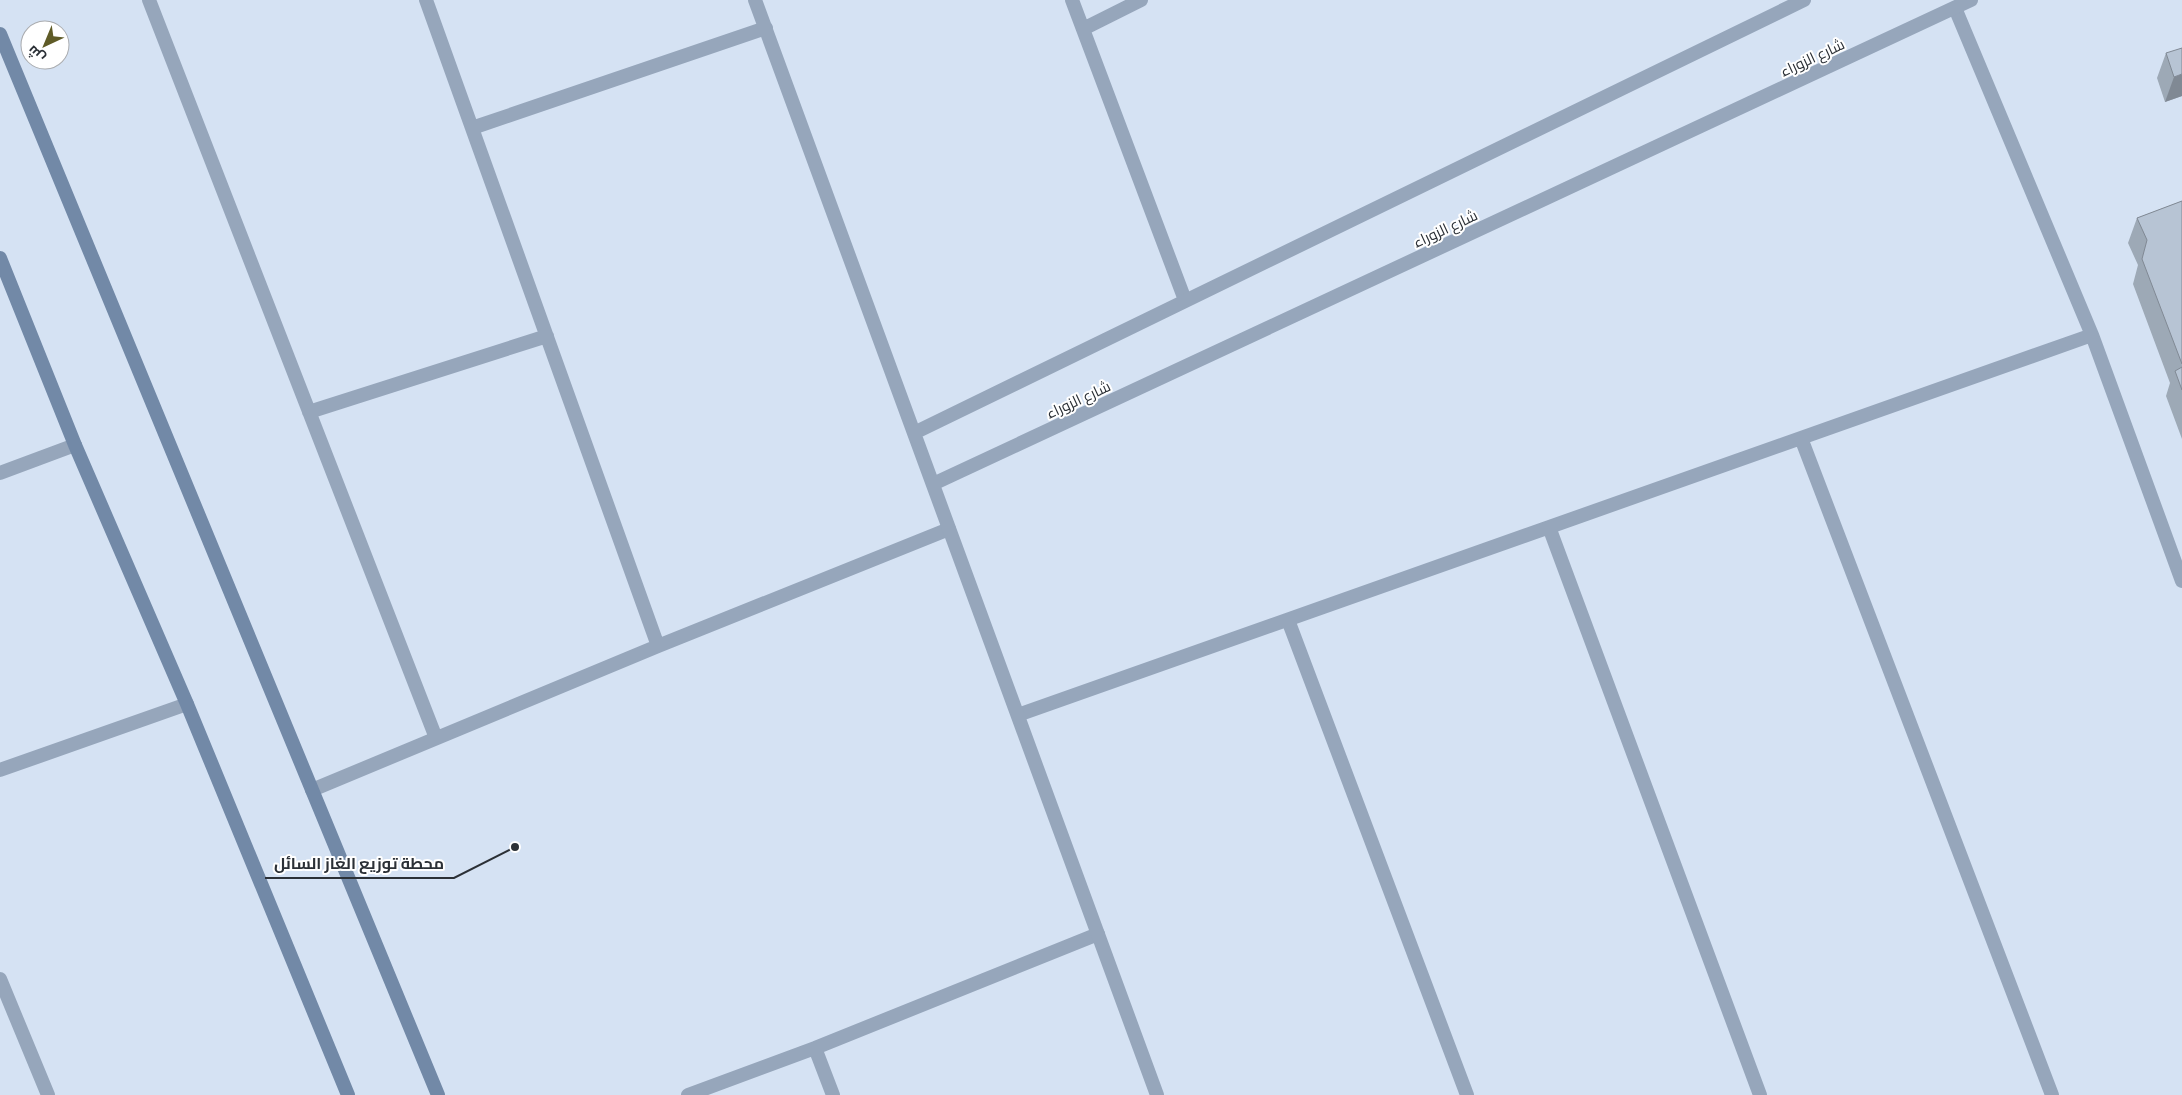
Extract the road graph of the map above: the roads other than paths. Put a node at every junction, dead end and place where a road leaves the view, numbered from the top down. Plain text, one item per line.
1 (149, 0) edge
2 (426, 0) edge
3 (756, 0) edge
4 (1072, 0) edge
5 (1141, 0) edge
6 (1804, 0) edge
7 (1971, 0) edge
8 (1955, 8) junction
9 (766, 28) junction
10 (1082, 29) junction
11 (0, 34) edge
12 (472, 128) junction
13 (0, 258) edge
14 (1185, 300) junction
15 (2092, 335) junction
16 (547, 336) junction
17 (309, 412) junction
18 (914, 433) junction
19 (1801, 438) junction
20 (76, 445) junction
21 (0, 473) edge
22 (933, 484) junction
23 (1549, 527) junction
24 (949, 529) junction
25 (2182, 581) edge
26 (1288, 620) junction
27 (658, 646) junction
28 (187, 704) junction
29 (1018, 715) junction
30 (436, 738) junction
31 (0, 770) edge
32 (312, 790) junction
33 (1098, 934) junction
34 (0, 979) edge
35 (815, 1048) junction
36 (48, 1095) edge
37 (348, 1095) edge
38 (438, 1095) edge
39 (688, 1095) edge
40 (833, 1095) edge
41 (1157, 1095) edge
42 (1467, 1095) edge
43 (1760, 1095) edge
44 (2052, 1095) edge

1 - 17 street
2 - 12 street
3 - 9 street
4 - 10 street
5 - 10 street
6 - 14 street
7 - 8 street, شارع الزوراء
8 - 15 street
8 - 22 street, شارع الزوراء
9 - 12 street
9 - 18 street
10 - 14 street
11 - 32 main road
12 - 16 street
13 - 20 main road
14 - 18 street
15 - 19 street
15 - 25 street
16 - 17 street
16 - 27 street
17 - 30 street
18 - 22 street
19 - 23 street
19 - 44 street
20 - 21 street
20 - 28 main road
22 - 24 street
23 - 26 street
23 - 43 street
24 - 27 street
24 - 29 street
26 - 29 street
26 - 42 street
27 - 30 street
28 - 31 street
28 - 37 main road
29 - 33 street
30 - 32 street
32 - 38 main road
33 - 35 street
33 - 41 street
34 - 36 street
35 - 39 street
35 - 40 street

